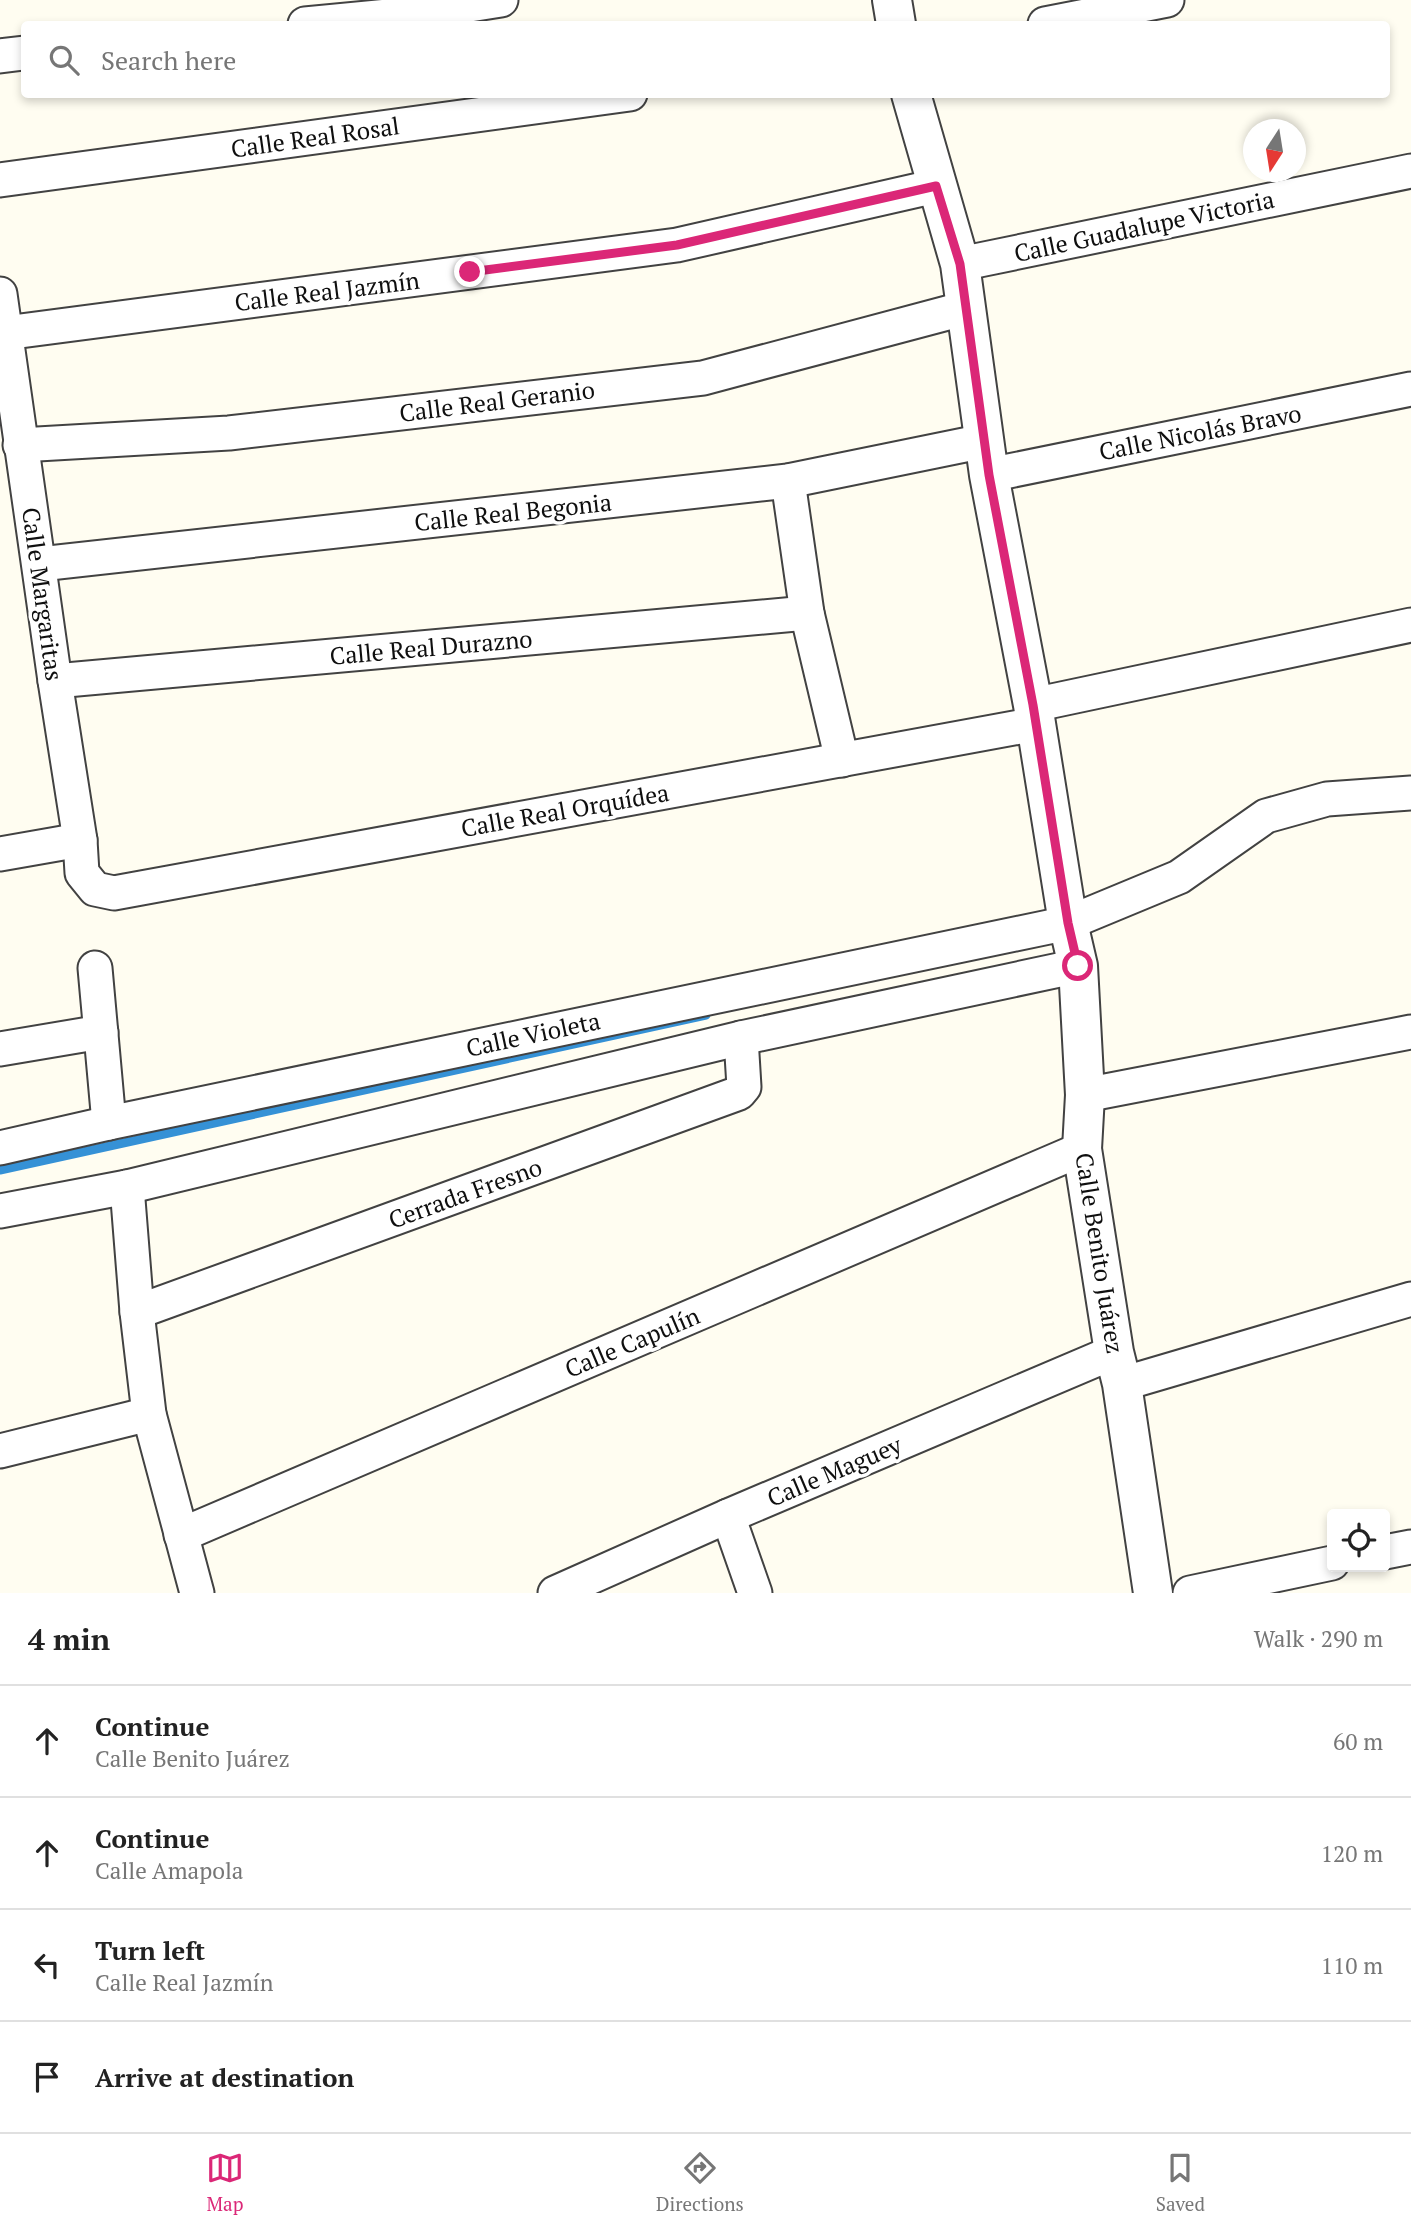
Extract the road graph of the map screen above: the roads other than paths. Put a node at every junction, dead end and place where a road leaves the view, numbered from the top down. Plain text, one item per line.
1 (501, 0) edge
2 (892, 0) edge
3 (1167, 0) edge
4 (1061, 14) edge
5 (336, 21) edge
6 (896, 21) edge
7 (21, 54) edge
8 (0, 56) edge
9 (601, 98) edge
10 (912, 98) edge
11 (1411, 171) edge
12 (0, 180) edge
13 (936, 186) junction
14 (960, 264) junction
15 (0, 294) edge
16 (966, 308) junction
17 (5, 333) junction
18 (1411, 390) edge
19 (20, 445) junction
20 (987, 458) junction
21 (788, 481) junction
22 (40, 564) junction
23 (807, 613) junction
24 (1411, 625) edge
25 (55, 681) junction
26 (1035, 714) junction
27 (842, 760) junction
28 (1411, 793) edge
29 (80, 840) junction
30 (0, 854) edge
31 (95, 889) joint
32 (1068, 923) junction
33 (1078, 966) junction
34 (95, 968) dead end
35 (930, 974) junction
36 (101, 1032) junction
37 (1411, 1032) edge
38 (741, 1038) junction
39 (0, 1049) edge
40 (1085, 1095) junction
41 (109, 1123) junction
42 (0, 1149) edge
43 (1082, 1149) junction
44 (127, 1187) junction
45 (0, 1211) edge
46 (1411, 1299) edge
47 (137, 1312) junction
48 (1118, 1368) junction
49 (149, 1414) junction
50 (0, 1451) edge
51 (728, 1516) junction
52 (181, 1535) junction
53 (1411, 1547) edge
54 (1390, 1551) edge
55 (1327, 1564) edge
56 (197, 1593) edge
57 (555, 1593) edge
58 (755, 1593) edge
59 (1153, 1593) edge
60 (1190, 1593) edge

1 - 5 street
2 - 6 street
3 - 4 street
7 - 8 street
9 - 12 street, Calle Real Rosal
10 - 13 street, Calle Benito Juárez
11 - 14 street, Calle Guadalupe Victoria
13 - 14 street, Calle Benito Juárez
13 - 17 street, Calle Real Jazmín
14 - 16 street, Calle Benito Juárez
15 - 17 street, Calle Margaritas
16 - 19 street, Calle Real Geranio
16 - 20 street, Calle Benito Juárez
17 - 19 street, Calle Margaritas
18 - 20 street, Calle Nicolás Bravo
19 - 22 street, Calle Margaritas
20 - 21 street, Calle Real Begonia
20 - 26 street, Calle Benito Juárez
21 - 22 street, Calle Real Begonia
21 - 23 street
22 - 25 street, Calle Margaritas
23 - 25 street, Calle Real Durazno
23 - 27 street
24 - 26 street, Calle Real Orquídea
25 - 29 street, Calle Margaritas
26 - 27 street, Calle Real Orquídea
26 - 32 street, Calle Benito Juárez
27 - 31 street, Calle Real Orquídea
28 - 32 street, Calle Violeta
29 - 30 street
29 - 31 street, Calle Margaritas
32 - 33 street, Calle Benito Juárez
32 - 35 street, Calle Violeta
33 - 35 street
33 - 40 street, Calle Benito Juárez
34 - 36 street
35 - 38 street
35 - 41 street, Calle Violeta
36 - 39 street
36 - 41 street
37 - 40 street
38 - 44 street
38 - 47 street, Cerrada Fresno
40 - 43 street, Calle Benito Juárez
41 - 42 street, Calle Violeta
43 - 48 street, Calle Benito Juárez
43 - 52 street, Calle Capulín
44 - 45 street
44 - 47 street
46 - 48 street, Calle Maguey
47 - 49 street
48 - 51 street, Calle Maguey
48 - 59 street, Calle Benito Juárez
49 - 50 street
49 - 52 street
51 - 57 street, Calle Maguey
51 - 58 street
52 - 56 street
53 - 54 street
55 - 60 street

